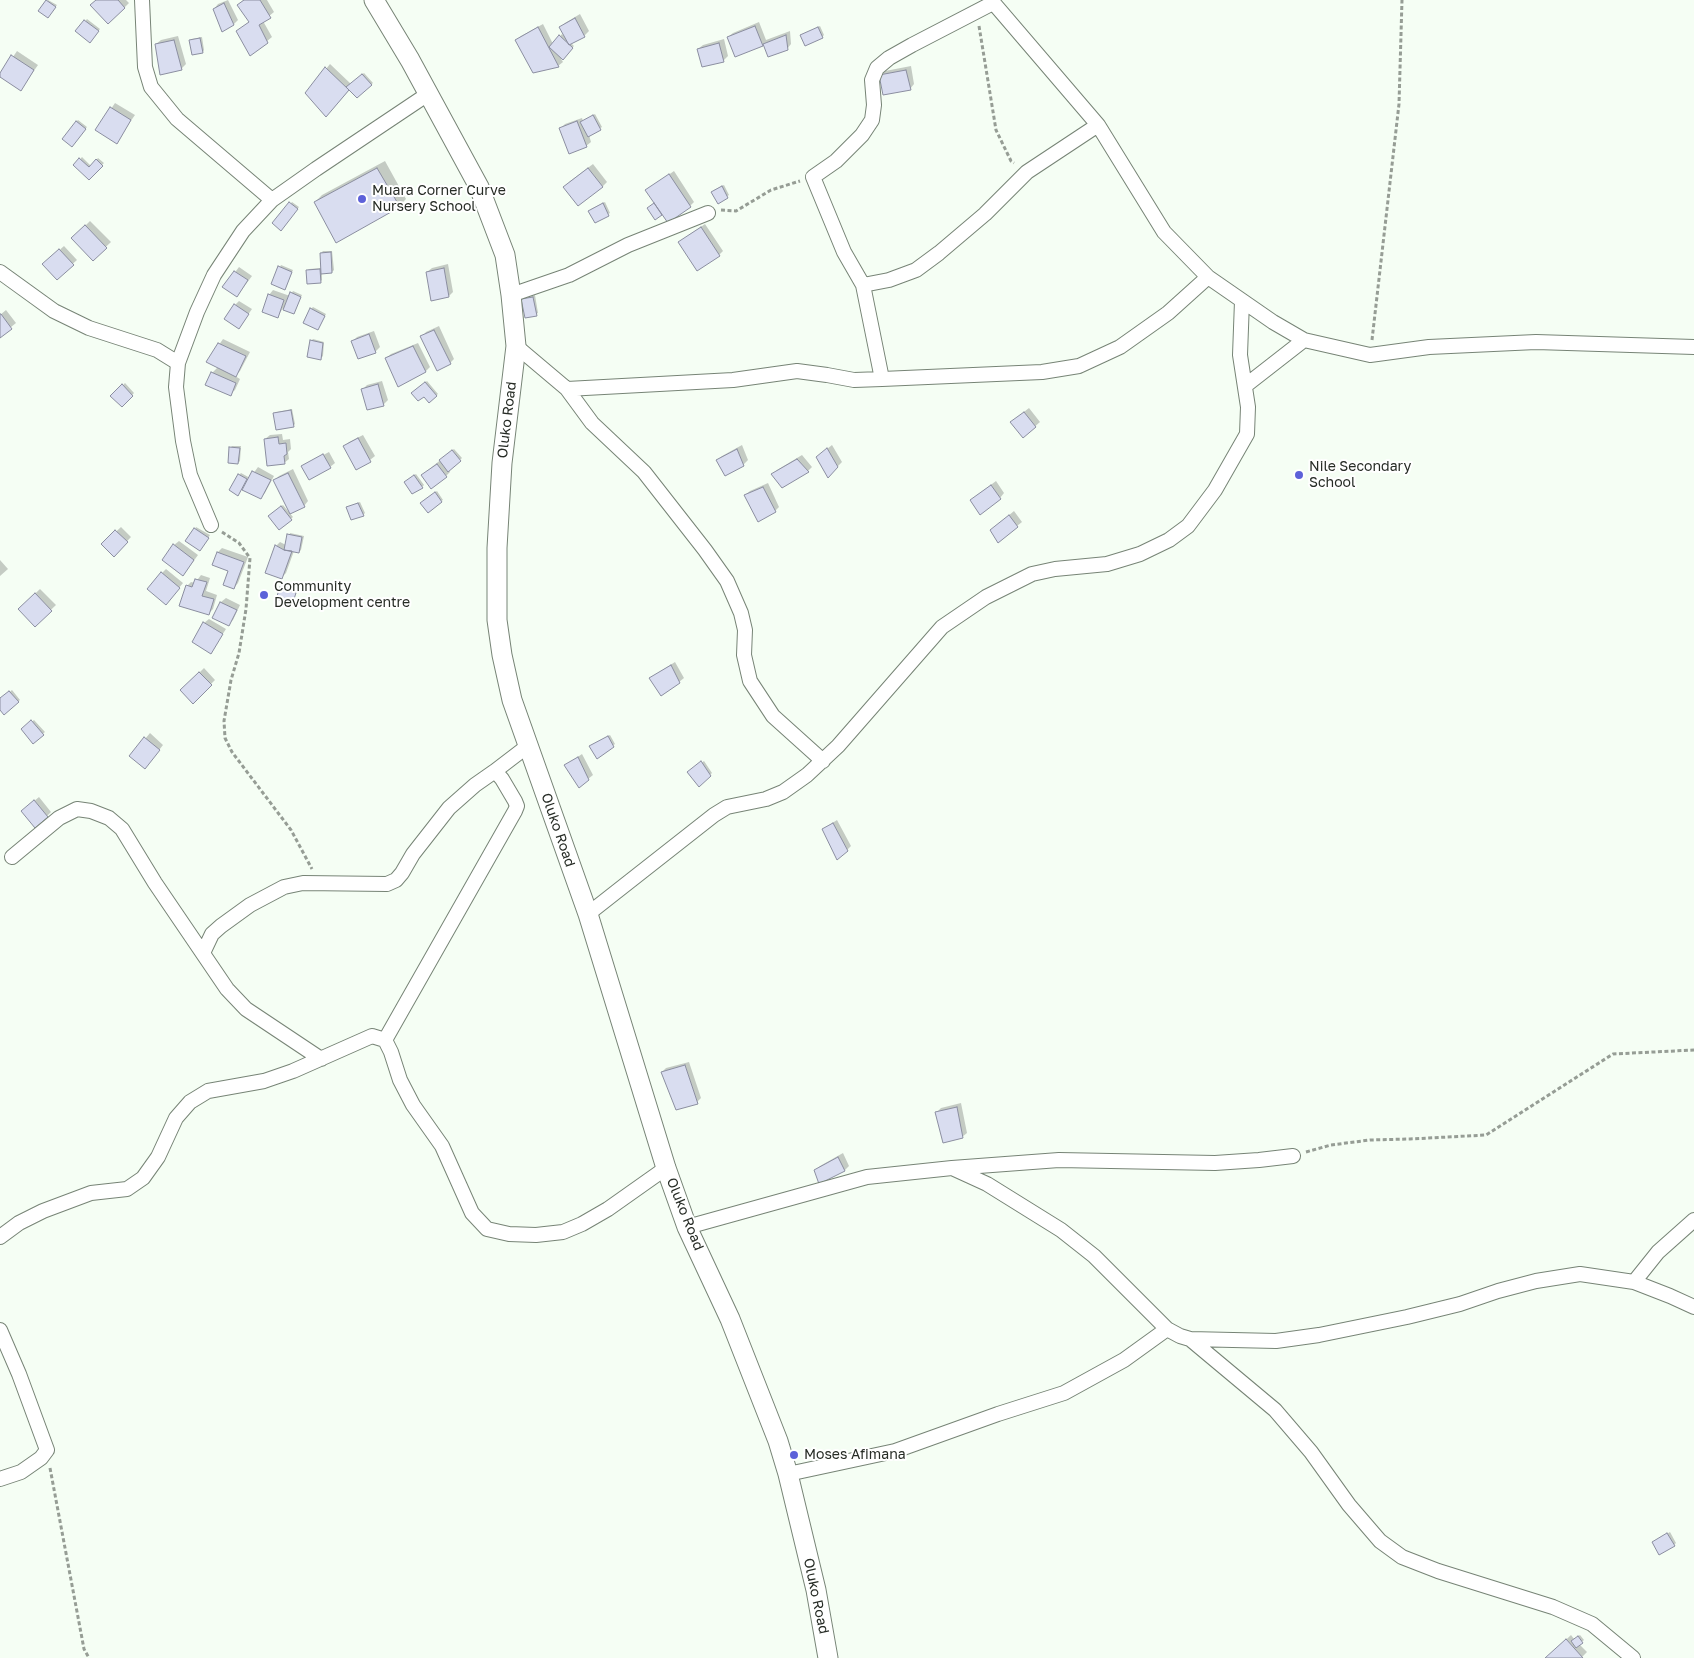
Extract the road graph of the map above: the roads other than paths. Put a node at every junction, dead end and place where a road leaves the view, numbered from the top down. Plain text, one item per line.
1 (142, 0) edge
2 (374, 0) edge
3 (992, 1) edge
4 (428, 94) junction
5 (1098, 125) junction
6 (272, 200) junction
7 (708, 213) road end
8 (0, 272) edge
9 (1208, 277) junction
10 (863, 285) junction
11 (511, 295) junction
12 (1242, 301) junction
13 (1304, 340) junction
14 (516, 346) junction
15 (1694, 347) edge
16 (178, 363) junction
17 (882, 379) junction
18 (1245, 386) junction
19 (567, 389) junction
20 (211, 525) road end
21 (528, 745) junction
22 (823, 762) junction
23 (495, 771) junction
24 (12, 857) dead end
25 (588, 914) junction
26 (203, 953) junction
27 (385, 1040) junction
28 (321, 1059) junction
29 (1293, 1156) road end
30 (666, 1168) junction
31 (952, 1168) junction
32 (1694, 1220) edge
33 (688, 1227) junction
34 (0, 1237) edge
35 (1634, 1282) junction
36 (1694, 1307) edge
37 (1167, 1329) junction
38 (0, 1330) edge
39 (1190, 1339) junction
40 (788, 1474) junction
41 (0, 1479) edge
42 (828, 1658) edge
43 (1632, 1658) edge

1 - 6 street
2 - 4 main road, Oluko Road
3 - 5 street
3 - 10 street
4 - 6 street
4 - 11 main road, Oluko Road
5 - 9 street
5 - 10 street
6 - 16 street
7 - 11 street
8 - 16 street
9 - 12 street
9 - 17 street
10 - 17 street
11 - 14 main road, Oluko Road
12 - 13 street
12 - 18 street
13 - 15 street
13 - 18 street
14 - 19 street
14 - 21 main road, Oluko Road
16 - 20 street
17 - 19 street
18 - 22 street
19 - 22 street
21 - 23 street
21 - 25 main road, Oluko Road
22 - 25 street
23 - 26 street
23 - 27 street
24 - 26 street
25 - 30 main road, Oluko Road
26 - 28 street
27 - 28 street
27 - 30 street
28 - 34 street
29 - 31 street
30 - 33 main road, Oluko Road
31 - 33 street
31 - 37 street
32 - 35 street
33 - 40 main road, Oluko Road
35 - 36 street
35 - 39 street
37 - 39 street
37 - 40 street
38 - 41 street
39 - 43 street
40 - 42 main road, Oluko Road

